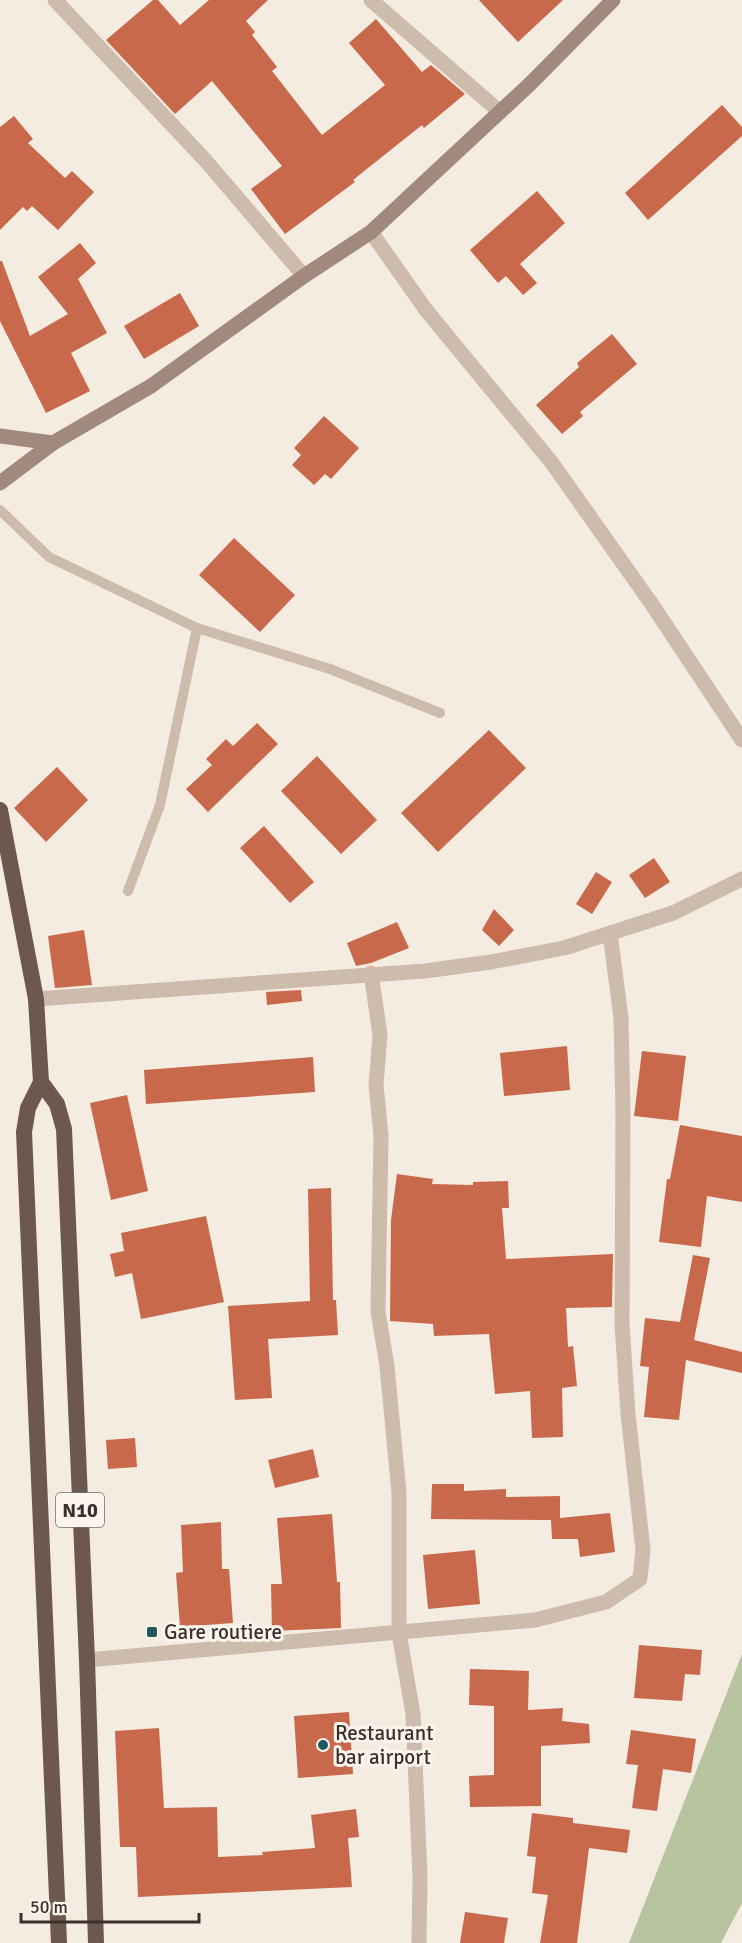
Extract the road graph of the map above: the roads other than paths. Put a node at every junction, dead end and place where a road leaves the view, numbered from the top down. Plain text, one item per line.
1 (55, 0) edge
2 (371, 0) edge
3 (613, 0) edge
4 (500, 112) junction
5 (371, 232) junction
6 (304, 276) junction
7 (0, 436) edge
8 (53, 443) junction
9 (0, 483) edge
10 (0, 510) edge
11 (197, 628) junction
12 (440, 713) dead end
13 (742, 740) edge
14 (0, 810) edge
15 (742, 879) edge
16 (128, 891) dead end
17 (610, 933) junction
18 (371, 973) junction
19 (36, 999) junction
20 (41, 1082) junction
21 (399, 1634) junction
22 (87, 1660) junction
23 (59, 1943) edge
24 (96, 1943) edge
25 (419, 1943) edge

1 - 6 street
2 - 4 street
3 - 4 main road
4 - 5 main road
5 - 6 main road
5 - 13 street
6 - 8 main road
7 - 8 main road
8 - 9 main road
10 - 11 lane
11 - 12 lane
11 - 16 lane
14 - 19 highway, N10
15 - 17 street
17 - 18 street
17 - 21 street
18 - 19 street
18 - 21 street
19 - 20 highway, N10
20 - 22 highway, N10
20 - 23 highway, N10
21 - 22 street
21 - 25 street
22 - 24 highway, N10

